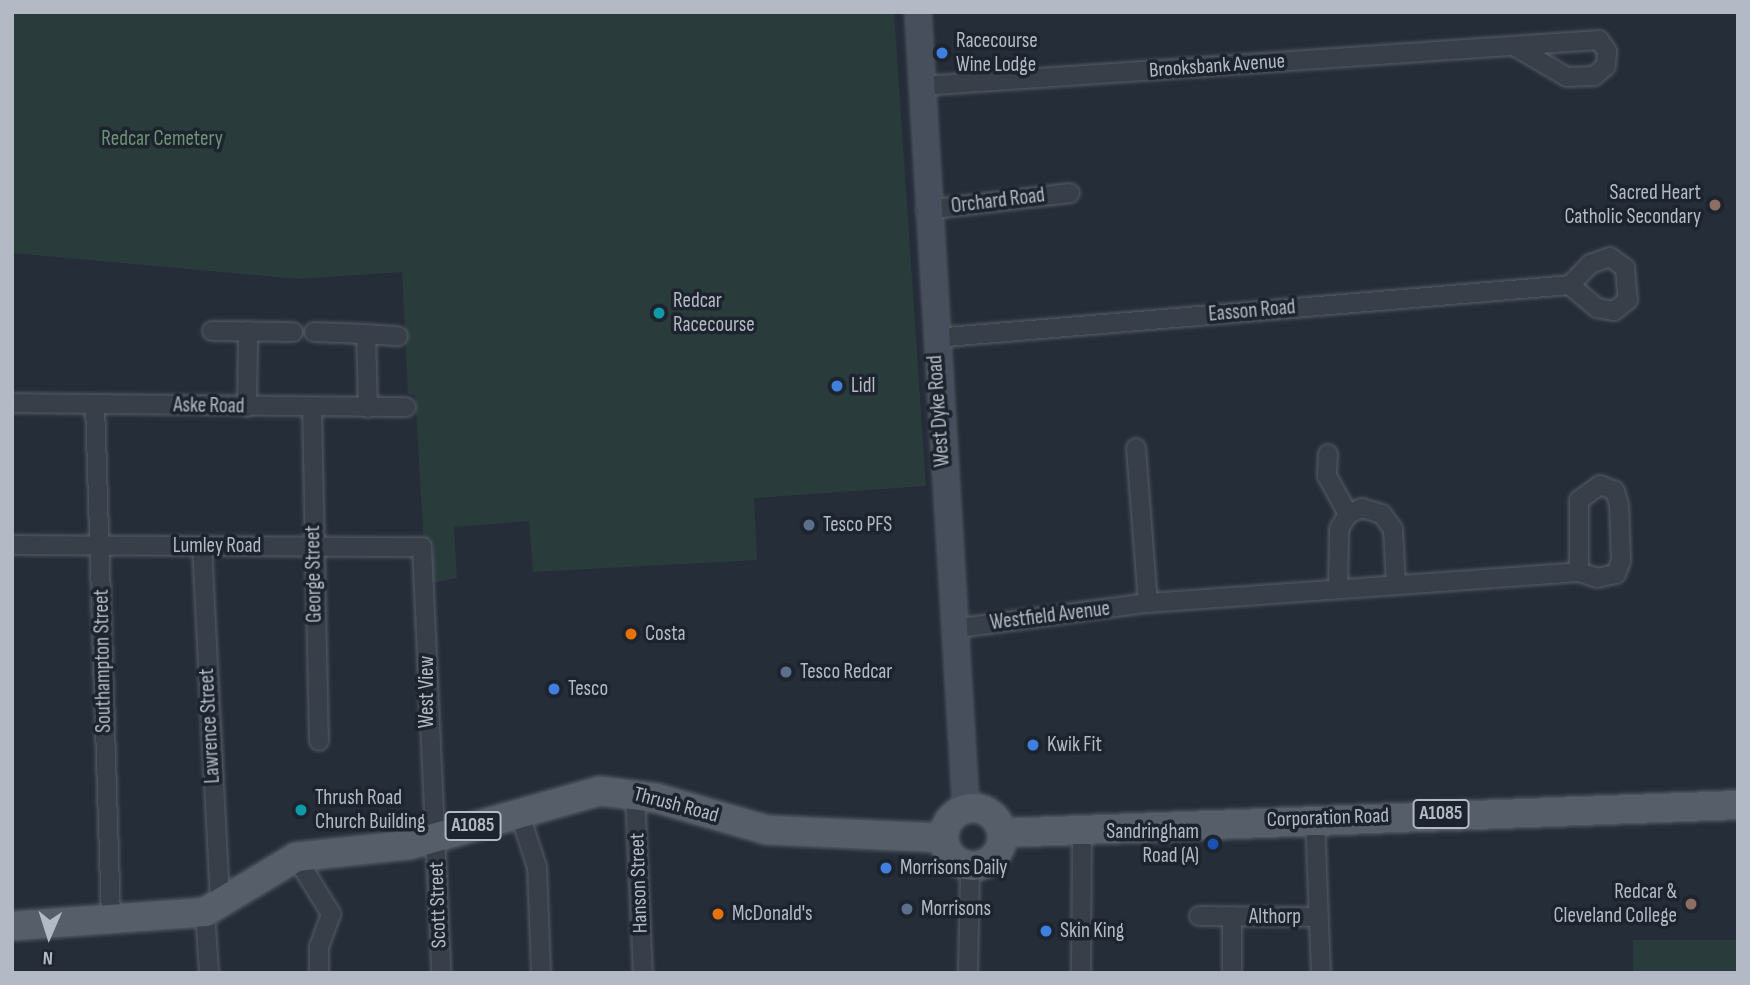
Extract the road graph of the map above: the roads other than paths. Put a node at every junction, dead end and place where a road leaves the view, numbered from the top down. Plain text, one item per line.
1 (918, 12) edge
2 (1514, 46) dead end
3 (921, 86) junction
4 (1070, 193) dead end
5 (926, 210) junction
6 (1570, 285) dead end
7 (212, 331) dead end
8 (248, 331) junction
9 (293, 332) dead end
10 (314, 332) dead end
11 (366, 334) junction
12 (398, 336) dead end
13 (935, 338) junction
14 (12, 403) edge
15 (96, 404) junction
16 (247, 407) junction
17 (406, 407) dead end
18 (312, 408) junction
19 (368, 408) junction
20 (1136, 448) dead end
21 (1328, 454) dead end
22 (1348, 514) junction
23 (12, 545) edge
24 (100, 546) junction
25 (202, 546) junction
26 (314, 547) junction
27 (422, 547) joint
28 (1578, 572) junction
29 (1396, 585) junction
30 (1338, 589) junction
31 (1148, 603) junction
32 (952, 629) junction
33 (319, 741) dead end
34 (635, 793) junction
35 (1738, 805) edge
36 (966, 809) junction
37 (519, 812) junction
38 (1315, 818) junction
39 (1082, 830) junction
40 (1002, 833) junction
41 (435, 838) junction
42 (944, 838) junction
43 (296, 857) junction
44 (970, 866) junction
45 (212, 909) junction
46 (1199, 916) dead end
47 (1232, 916) junction
48 (1318, 917) junction
49 (111, 919) junction
50 (12, 926) edge
51 (1232, 968) dead end
52 (209, 973) edge
53 (319, 973) edge
54 (441, 973) edge
55 (541, 973) edge
56 (643, 973) edge
57 (968, 973) edge
58 (1082, 973) edge
59 (1321, 973) edge

1 - 3 street, West Dyke Road
2 - 3 street, Brooksbank Avenue
3 - 5 street, West Dyke Road
4 - 5 street, Orchard Road
5 - 13 street, West Dyke Road
6 - 13 street, Easson Road
7 - 8 street
8 - 9 street
8 - 16 street
10 - 11 street
11 - 12 street
11 - 19 street
13 - 32 street, West Dyke Road
14 - 15 street, Aske Road
15 - 16 street, Aske Road
15 - 24 street, Southampton Street
16 - 18 street, Aske Road
17 - 19 street, Aske Road
18 - 19 street, Aske Road
18 - 26 street, George Street
20 - 31 street
21 - 22 street
22 - 29 street
22 - 30 street
23 - 24 street, Lumley Road
24 - 25 street, Lumley Road
24 - 49 street, Southampton Street
25 - 26 street, Lumley Road
25 - 45 street, Lawrence Street
26 - 27 street, Lumley Road
26 - 33 street, George Street
27 - 41 street, West View
28 - 28 street, Westfield Avenue
28 - 29 street, Westfield Avenue
29 - 30 street, Westfield Avenue
30 - 31 street, Westfield Avenue
31 - 32 street, Westfield Avenue
32 - 36 street, West Dyke Road
34 - 37 main road, Thrush Road / A1085
34 - 42 main road, Thrush Road / A1085
34 - 56 street, Hanson Street
35 - 38 main road, Corporation Road / A1085
36 - 40 main road
36 - 42 main road
37 - 41 main road, Thrush Road / A1085
37 - 55 street
38 - 39 main road, Corporation Road / A1085
38 - 48 street
39 - 40 main road, Corporation Road / A1085
39 - 58 street
40 - 44 main road
41 - 43 main road, Thrush Road / A1085
41 - 54 street, Scott Street
42 - 44 main road
43 - 45 main road, Thrush Road / A1085
43 - 53 street
44 - 57 street
45 - 49 main road, Thrush Road / A1085
45 - 52 street, Lawrence Street
46 - 47 street, Althorp
47 - 48 street, Althorp
47 - 51 street, Althorp
48 - 59 street
49 - 50 main road, Thrush Road / A1085

